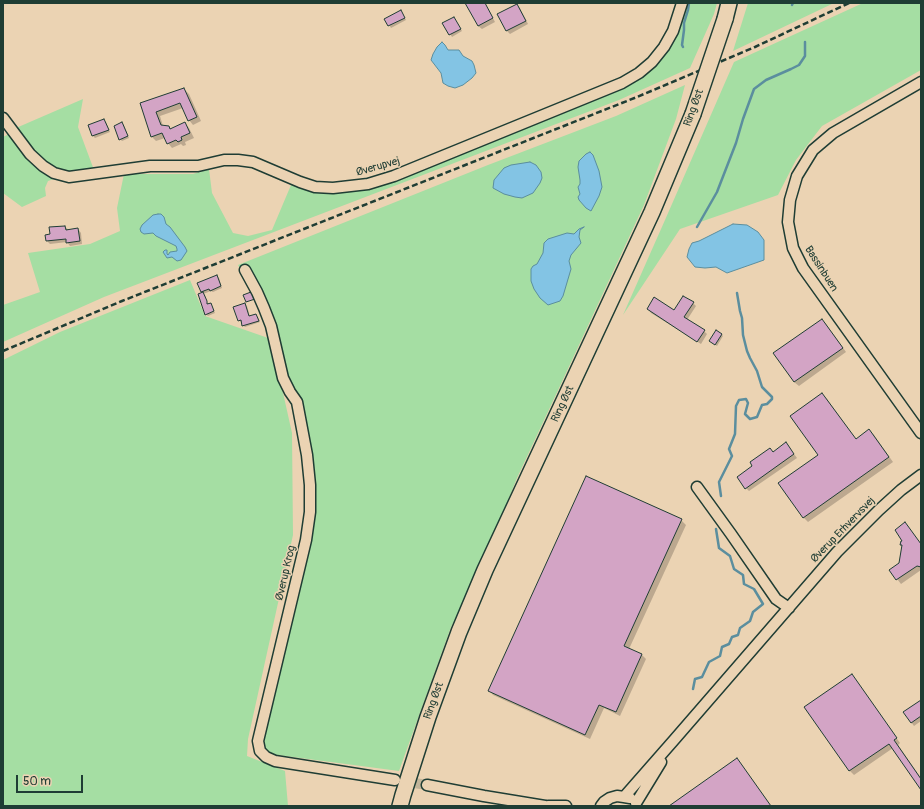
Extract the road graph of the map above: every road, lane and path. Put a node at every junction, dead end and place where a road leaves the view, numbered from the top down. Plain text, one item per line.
1 (682, 3) edge
2 (729, 3) edge
3 (919, 85) edge
4 (3, 118) edge
5 (245, 270) dead end
6 (921, 433) edge
7 (921, 475) edge
8 (697, 488) dead end
9 (789, 608) junction
10 (674, 740) junction
11 (395, 780) tunnel mouth
12 (427, 785) tunnel mouth
13 (624, 796) junction
14 (638, 804) edge
15 (400, 806) edge
16 (545, 806) edge
17 (548, 806) edge
18 (566, 806) edge
19 (601, 806) edge

1 - 4 street, Øverupvej
2 - 15 main road, Ring Øst, bridge
3 - 6 street, Bassinbuen
5 - 11 street, Øverup Krog
7 - 9 street, Øverup Erhvervsvej
8 - 9 street
9 - 10 street, Øverup Erhvervsvej
10 - 13 street, Øverup Erhvervsvej
10 - 14 street, Øverup Erhvervsvej
12 - 16 street
13 - 14 street
13 - 19 street
17 - 18 street

